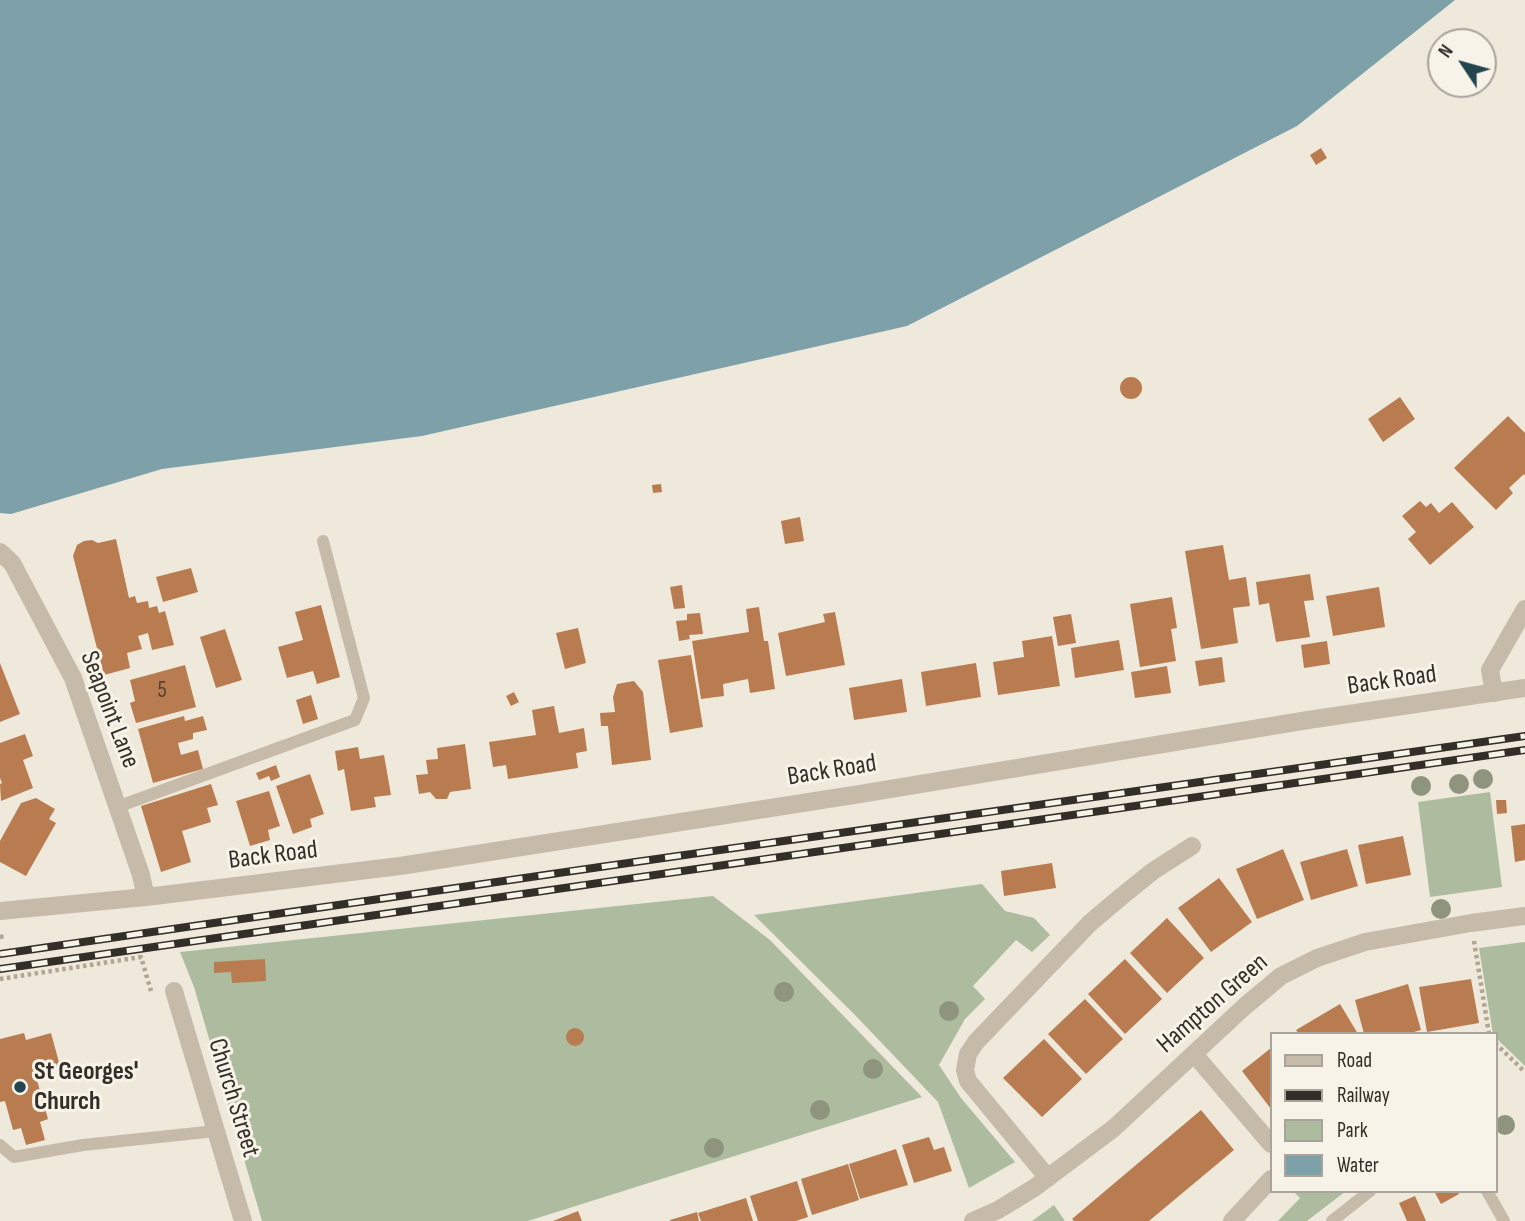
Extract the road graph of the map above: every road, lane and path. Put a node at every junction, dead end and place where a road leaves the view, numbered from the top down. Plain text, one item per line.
1 (323, 541) dead end
2 (0, 552) edge
3 (1525, 609) edge
4 (1525, 688) edge
5 (1494, 693) junction
6 (117, 807) junction
7 (1192, 846) dead end
8 (146, 897) junction
9 (0, 911) edge
10 (1525, 916) edge
11 (1471, 923) junction
12 (0, 979) edge
13 (174, 991) dead end
14 (153, 995) dead end
15 (1489, 1032) edge
16 (1497, 1045) edge
17 (1194, 1054) junction
18 (1525, 1072) edge
19 (216, 1131) junction
20 (1270, 1143) edge
21 (0, 1145) edge
22 (1048, 1178) junction
23 (1270, 1181) edge
24 (1367, 1193) edge
25 (1488, 1193) edge
26 (243, 1221) edge
27 (973, 1221) edge
28 (1232, 1221) edge
29 (1332, 1221) edge
30 (1504, 1221) edge

1 - 6 lane
2 - 6 street, Seapoint Lane
3 - 5 street
4 - 5 street, Back Road
5 - 8 street, Back Road
6 - 8 street, Seapoint Lane
7 - 22 street
8 - 9 street, Back Road
10 - 11 street, Hampton Green
11 - 15 path
11 - 17 street, Hampton Green
12 - 14 path
13 - 19 street, Church Street
16 - 18 path
17 - 20 street
17 - 22 street, Hampton Green
19 - 21 lane
19 - 26 street, Church Street
22 - 27 street, Hampton Green
23 - 28 street
24 - 29 lane
25 - 30 lane

